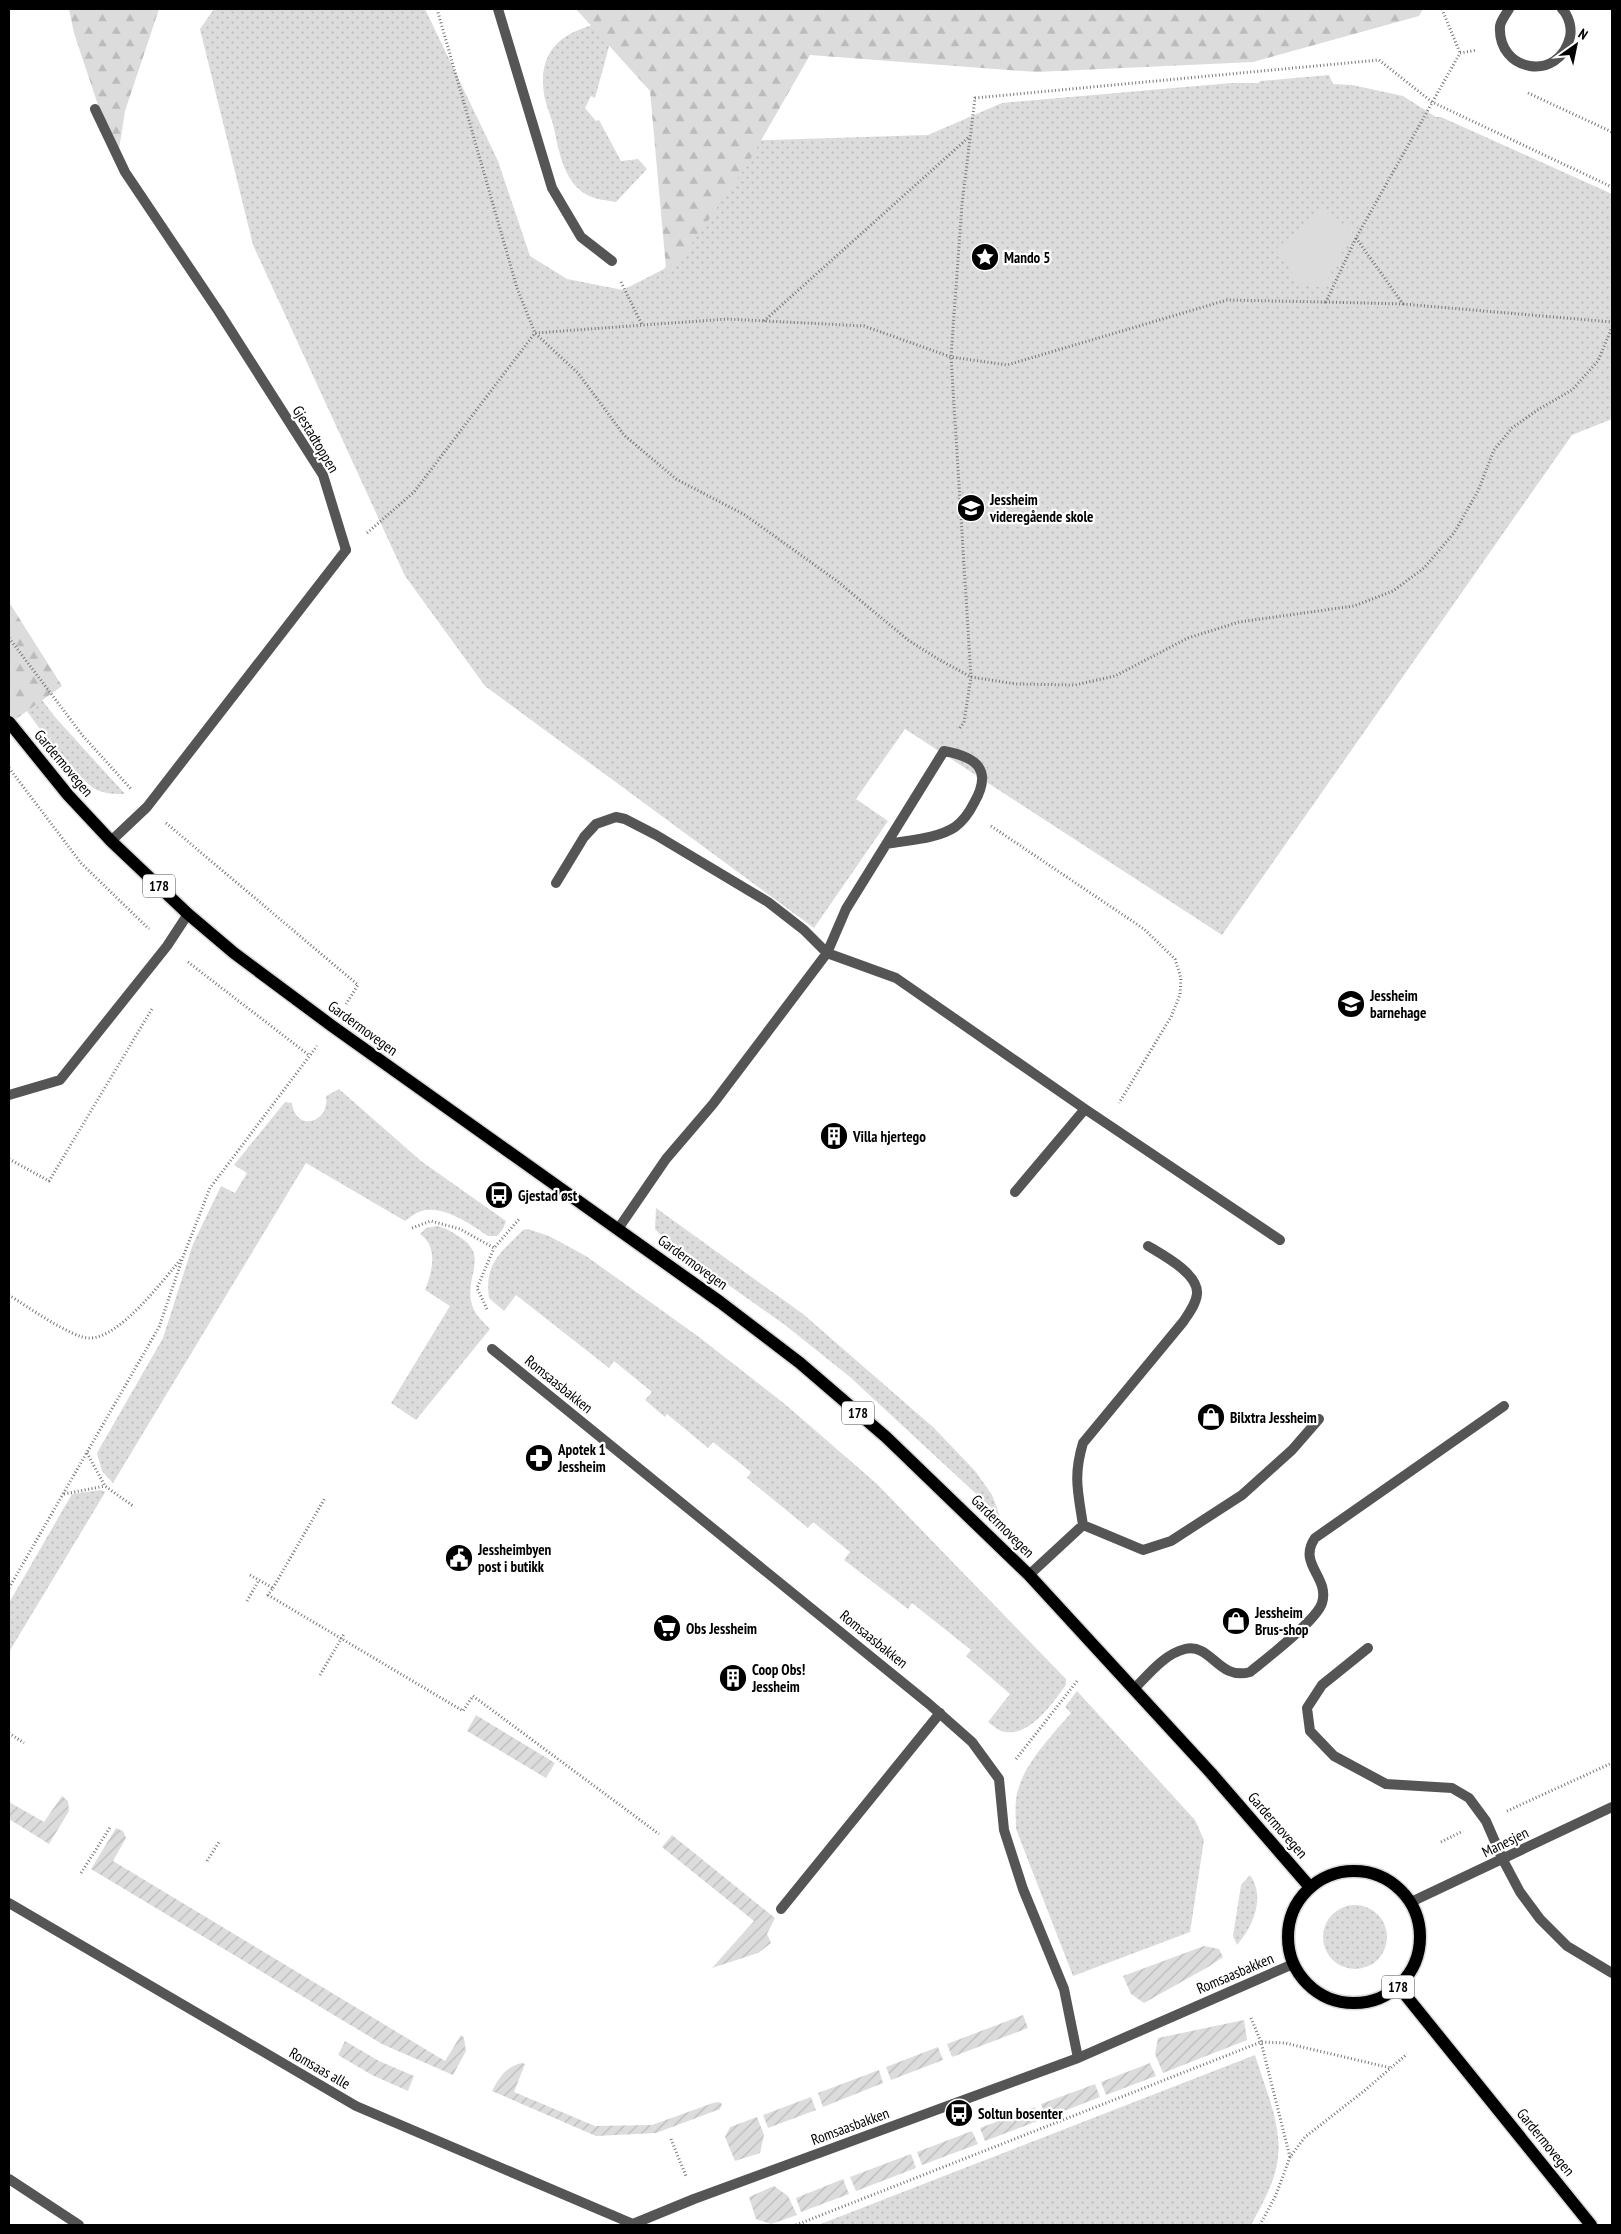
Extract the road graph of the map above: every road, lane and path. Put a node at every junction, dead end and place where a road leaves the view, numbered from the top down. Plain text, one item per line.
1 (437, 9) edge
2 (498, 9) edge
3 (1442, 9) edge
4 (1509, 9) edge
5 (1562, 9) edge
6 (1502, 44) junction
7 (1460, 53) junction
8 (1524, 91) dead end
9 (1432, 102) junction
10 (95, 109) dead end
11 (1612, 132) edge
12 (969, 136) junction
13 (1612, 186) edge
14 (1356, 238) junction
15 (612, 261) joint
16 (1326, 302) junction
17 (1403, 304) junction
18 (764, 321) junction
19 (1612, 322) edge
20 (642, 325) junction
21 (1612, 327) edge
22 (535, 333) junction
23 (951, 357) junction
24 (346, 550) junction
25 (9, 638) edge
26 (971, 677) junction
27 (9, 722) edge
28 (944, 752) junction
29 (146, 807) junction
30 (969, 811) junction
31 (111, 841) junction
32 (887, 844) junction
33 (556, 883) dead end
34 (188, 914) junction
35 (827, 953) junction
36 (358, 986) dead end
37 (153, 1008) dead end
38 (310, 1056) dead end
39 (9, 1095) edge
40 (1084, 1109) junction
41 (1107, 1123) junction
42 (9, 1159) edge
43 (1015, 1192) dead end
44 (520, 1218) dead end
45 (412, 1228) dead end
46 (618, 1229) junction
47 (1280, 1240) dead end
48 (1148, 1246) dead end
49 (494, 1248) junction
50 (183, 1257) junction
51 (9, 1295) edge
52 (487, 1309) dead end
53 (492, 1349) dead end
54 (1504, 1406) dead end
55 (1319, 1419) dead end
56 (87, 1452) junction
57 (105, 1486) junction
58 (63, 1494) junction
59 (325, 1498) dead end
60 (133, 1506) dead end
61 (1084, 1525) junction
62 (250, 1575) dead end
63 (1029, 1575) junction
64 (259, 1580) junction
65 (9, 1588) edge
66 (273, 1588) junction
67 (247, 1601) dead end
68 (343, 1636) junction
69 (1368, 1648) dead end
70 (320, 1675) dead end
71 (1078, 1680) dead end
72 (1134, 1689) junction
73 (940, 1713) junction
74 (9, 1733) edge
75 (24, 1742) dead end
76 (1612, 1763) edge
77 (999, 1779) junction
78 (1612, 1806) edge
79 (1486, 1821) junction
80 (110, 1826) dead end
81 (659, 1834) dead end
82 (219, 1842) dead end
83 (1441, 1842) dead end
84 (1503, 1860) junction
85 (207, 1861) dead end
86 (81, 1873) dead end
87 (1309, 1886) junction
88 (1411, 1902) junction
89 (9, 1903) edge
90 (781, 1909) dead end
91 (1293, 1964) junction
92 (1612, 1972) edge
93 (1399, 1986) junction
94 (1251, 2018) dead end
95 (1261, 2042) junction
96 (1407, 2054) dead end
97 (1078, 2058) junction
98 (1390, 2068) junction
99 (671, 2139) dead end
100 (1290, 2157) junction
101 (9, 2179) edge
102 (687, 2179) dead end
103 (79, 2225) edge
104 (633, 2225) edge
105 (796, 2225) edge
106 (1260, 2225) edge
107 (1591, 2225) edge

1 - 22 path
2 - 15 street
3 - 7 path
4 - 6 street
5 - 6 street
6 - 7 path
7 - 9 path
8 - 11 path
9 - 12 path
9 - 13 path
9 - 14 path
10 - 24 street, Gjestadtoppen
12 - 18 path
12 - 23 path
14 - 16 path
14 - 17 path
15 - 20 path
16 - 17 path
16 - 23 path
17 - 19 path
18 - 20 path
18 - 23 path
20 - 22 path
21 - 26 path
22 - 24 path
22 - 26 path
23 - 26 path
24 - 29 street
25 - 29 path
26 - 28 path
27 - 31 main road, Gardermovegen / 178
28 - 30 street
28 - 32 street
29 - 31 street
29 - 36 path
30 - 32 street
30 - 41 path
31 - 34 main road, Gardermovegen / 178
32 - 35 street
33 - 35 street
34 - 39 street
34 - 46 main road, Gardermovegen / 178
35 - 40 street
35 - 46 street
37 - 42 path
38 - 50 path
40 - 41 street
40 - 43 street
41 - 47 street
44 - 49 path
45 - 49 path
46 - 63 main road, Gardermovegen / 178
48 - 61 street
49 - 52 path
50 - 51 path
50 - 56 path
53 - 73 street, Romsaasbakken
54 - 72 street
55 - 61 street
56 - 57 path
56 - 58 path
57 - 58 path
57 - 60 path
58 - 65 path
59 - 66 path
61 - 63 street
62 - 64 path
63 - 72 main road, Gardermovegen / 178
64 - 66 path
64 - 67 path
66 - 68 path
68 - 70 path
68 - 81 path
69 - 79 street
71 - 77 path
72 - 87 main road, Gardermovegen / 178
73 - 77 street, Romsaasbakken
73 - 90 street
74 - 75 path
76 - 79 path
77 - 97 street
78 - 84 street, Manesjen
79 - 83 path
79 - 84 street
80 - 86 path
82 - 85 path
84 - 88 street, Manesjen
84 - 92 street
87 - 88 main road, 178
87 - 91 main road, 178
88 - 93 main road, 178
89 - 104 street, Romsaas alle
91 - 93 main road, 178
91 - 97 street, Romsaasbakken
93 - 107 main road, Gardermovegen / 178
94 - 95 path
95 - 98 path
95 - 100 path
95 - 105 path
96 - 98 path
97 - 104 street, Romsaasbakken
98 - 100 path
99 - 102 path
100 - 106 path
101 - 103 street

